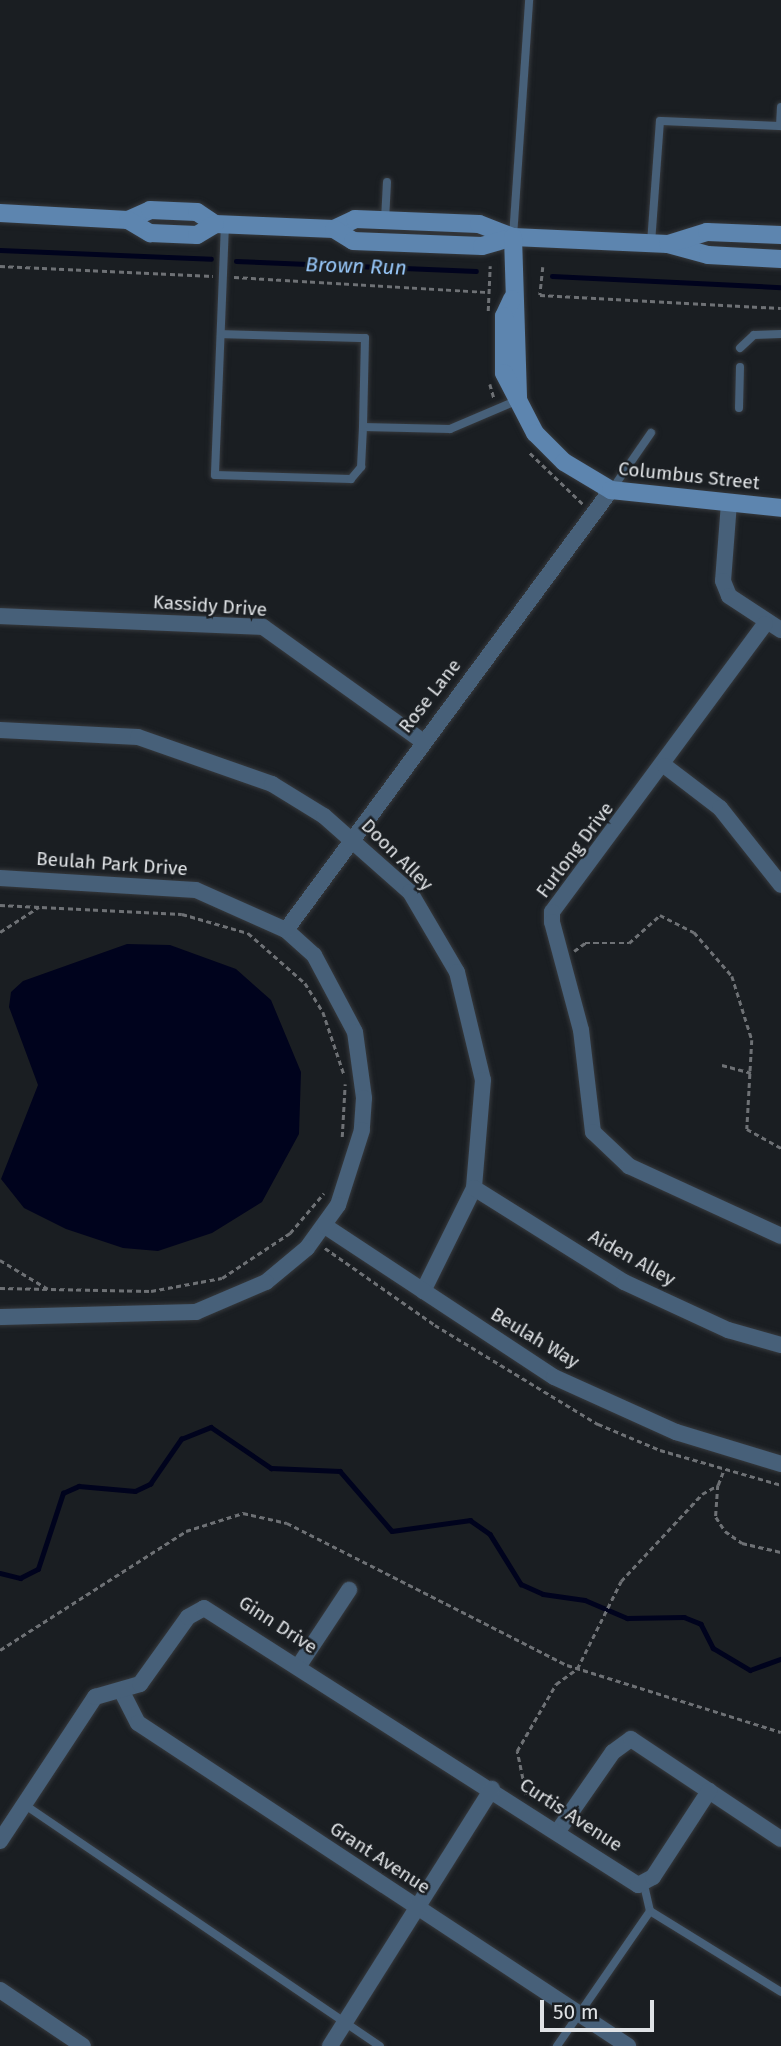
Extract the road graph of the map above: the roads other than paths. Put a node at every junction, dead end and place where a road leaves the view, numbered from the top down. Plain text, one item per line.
1 (529, 0) edge
2 (781, 107) edge
3 (780, 126) edge
4 (387, 182) dead end
5 (0, 213) edge
6 (385, 220) junction
7 (220, 224) junction
8 (334, 229) junction
9 (781, 235) edge
10 (513, 237) junction
11 (659, 244) junction
12 (781, 259) edge
13 (221, 334) junction
14 (781, 334) edge
15 (740, 348) dead end
16 (740, 367) dead end
17 (518, 400) junction
18 (739, 408) dead end
19 (363, 427) junction
20 (651, 433) dead end
21 (611, 490) junction
22 (729, 503) junction
23 (777, 511) edge
24 (0, 616) edge
25 (765, 624) junction
26 (781, 630) edge
27 (0, 730) edge
28 (422, 741) junction
29 (665, 766) junction
30 (352, 838) junction
31 (0, 878) edge
32 (781, 885) edge
33 (286, 930) junction
34 (474, 1188) junction
35 (325, 1226) junction
36 (781, 1236) edge
37 (423, 1291) junction
38 (0, 1317) edge
39 (781, 1345) edge
40 (781, 1464) edge
41 (349, 1590) dead end
42 (300, 1664) junction
43 (122, 1692) junction
44 (492, 1789) junction
45 (709, 1791) junction
46 (25, 1805) junction
47 (558, 1831) junction
48 (781, 1839) edge
49 (0, 1841) edge
50 (644, 1885) junction
51 (417, 1908) junction
52 (650, 1911) junction
53 (0, 1990) edge
54 (781, 1992) edge
55 (579, 2013) junction
56 (345, 2023) junction
57 (83, 2046) edge
58 (330, 2046) edge
59 (380, 2046) edge
60 (557, 2046) edge
61 (628, 2046) edge

1 - 10 lane
2 - 3 lane
3 - 11 lane
4 - 6 lane
5 - 7 street
6 - 8 street
6 - 10 street
7 - 8 street
7 - 13 lane
8 - 10 street
9 - 11 street
10 - 11 street
10 - 17 street, Columbus Street
11 - 12 street
13 - 19 lane
13 - 19 lane
14 - 15 lane
16 - 18 lane
17 - 19 lane
17 - 21 street, Columbus Street
20 - 21 lane
21 - 22 street, Columbus Street
21 - 28 street, Rose Lane
22 - 23 street, Columbus Street
22 - 25 street
24 - 28 street, Kassidy Drive
25 - 26 street
25 - 29 street, Furlong Drive
27 - 30 street, Doon Alley
28 - 30 street, Rose Lane
29 - 32 street
29 - 36 street, Furlong Drive
30 - 33 street, Rose Lane
30 - 34 street, Doon Alley
31 - 33 street, Beulah Park Drive
33 - 35 street, Beulah Park Drive
34 - 37 street, Doon Alley
34 - 39 street, Aiden Alley
35 - 37 street, Beulah Way
35 - 38 street, Beulah Park Drive
37 - 40 street, Beulah Way
41 - 42 street
42 - 43 street, Ginn Drive
42 - 44 street, Ginn Drive
43 - 46 street, Ginn Drive
43 - 51 street, Grant Avenue
44 - 47 street, Curtis Avenue
44 - 51 street, Curtis Avenue
45 - 47 street
45 - 48 street
45 - 50 street
46 - 49 street, Ginn Drive
46 - 56 lane
47 - 50 street, Curtis Avenue
50 - 52 lane
51 - 55 street, Grant Avenue
51 - 56 street, Curtis Avenue
52 - 54 lane
52 - 55 lane
53 - 57 street
55 - 60 lane
55 - 61 street, Grant Avenue
56 - 58 street, Curtis Avenue
56 - 59 lane

